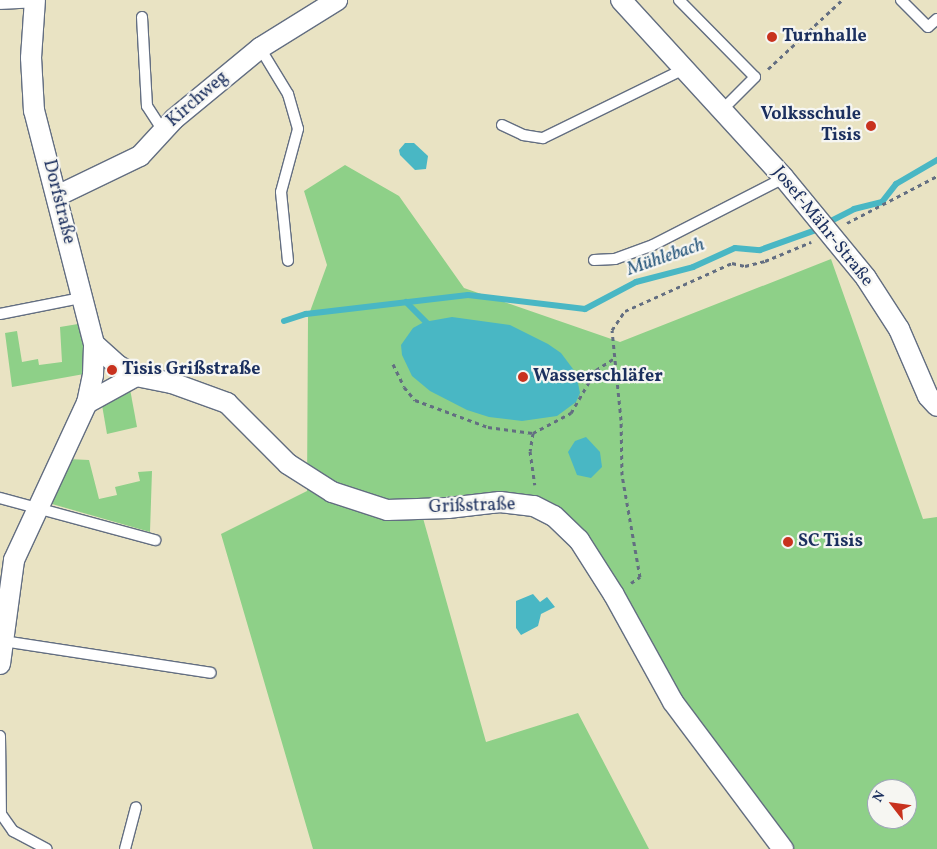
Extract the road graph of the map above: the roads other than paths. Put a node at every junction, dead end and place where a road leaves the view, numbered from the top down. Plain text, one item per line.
1 (337, 0) edge
2 (621, 0) edge
3 (679, 0) edge
4 (901, 0) edge
5 (34, 1) edge
6 (0, 4) edge
7 (142, 17) dead end
8 (937, 19) edge
9 (260, 48) junction
10 (684, 69) junction
11 (722, 110) junction
12 (502, 126) dead end
13 (163, 130) junction
14 (784, 178) junction
15 (57, 196) junction
16 (594, 260) dead end
17 (288, 261) dead end
18 (81, 298) junction
19 (0, 314) edge
20 (94, 344) junction
21 (136, 376) junction
22 (87, 402) junction
23 (937, 406) edge
24 (0, 498) edge
25 (37, 508) junction
26 (155, 540) dead end
27 (3, 611) edge
28 (3, 641) junction
29 (0, 664) edge
30 (211, 673) dead end
31 (0, 736) edge
32 (136, 807) dead end
33 (48, 849) edge
34 (125, 849) edge
35 (784, 849) edge

1 - 9 street, Kirchweg
2 - 10 street, Josef-Mähr-Straße
3 - 11 lane
4 - 8 lane
5 - 6 lane
5 - 15 street, Dorfstraße
7 - 13 lane
9 - 13 street, Kirchweg
9 - 17 lane
10 - 11 street, Josef-Mähr-Straße
10 - 12 lane
11 - 14 street, Josef-Mähr-Straße
13 - 15 street, Kirchweg
14 - 16 lane
14 - 23 street, Josef-Mähr-Straße
15 - 18 street, Dorfstraße
18 - 19 lane
18 - 20 street, Dorfstraße
20 - 21 street, Grißstraße
20 - 22 street, Dorfstraße
21 - 22 street
21 - 35 street, Grißstraße
22 - 25 street, Dorfstraße
24 - 25 lane
25 - 26 lane
25 - 27 street, Dorfstraße
27 - 28 street, Dorfstraße
28 - 29 street, Dorfstraße
28 - 30 lane
31 - 33 lane
32 - 34 lane

